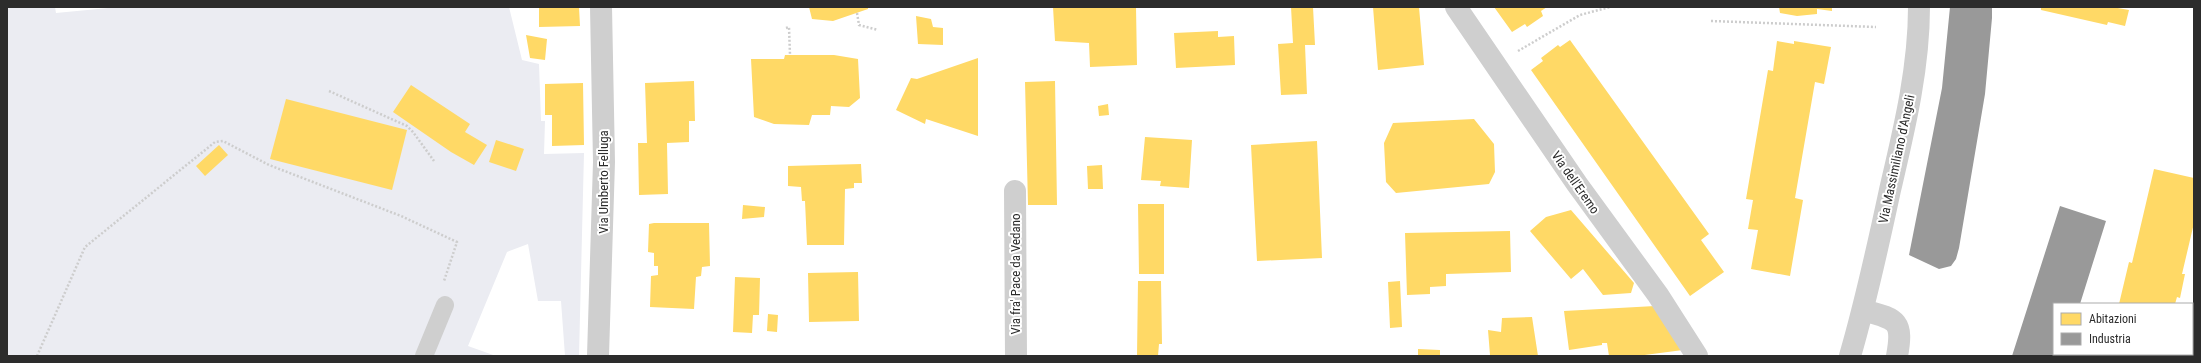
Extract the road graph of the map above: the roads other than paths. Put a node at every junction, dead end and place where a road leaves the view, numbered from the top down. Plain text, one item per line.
1 (601, 7) edge
2 (1456, 7) edge
3 (1919, 7) edge
4 (1015, 191) dead end
5 (445, 305) road end
6 (1863, 310) junction
7 (424, 356) edge
8 (598, 356) edge
9 (1016, 356) edge
10 (1697, 356) edge
11 (1850, 356) edge
12 (1897, 356) edge

1 - 8 street, Via Umberto Felluga
2 - 10 street, Via dell'Eremo
3 - 6 street, Via Massimiliano d'Angeli
4 - 9 street, Via fra' Pace da Vedano
5 - 7 lane
6 - 11 street
6 - 12 street

